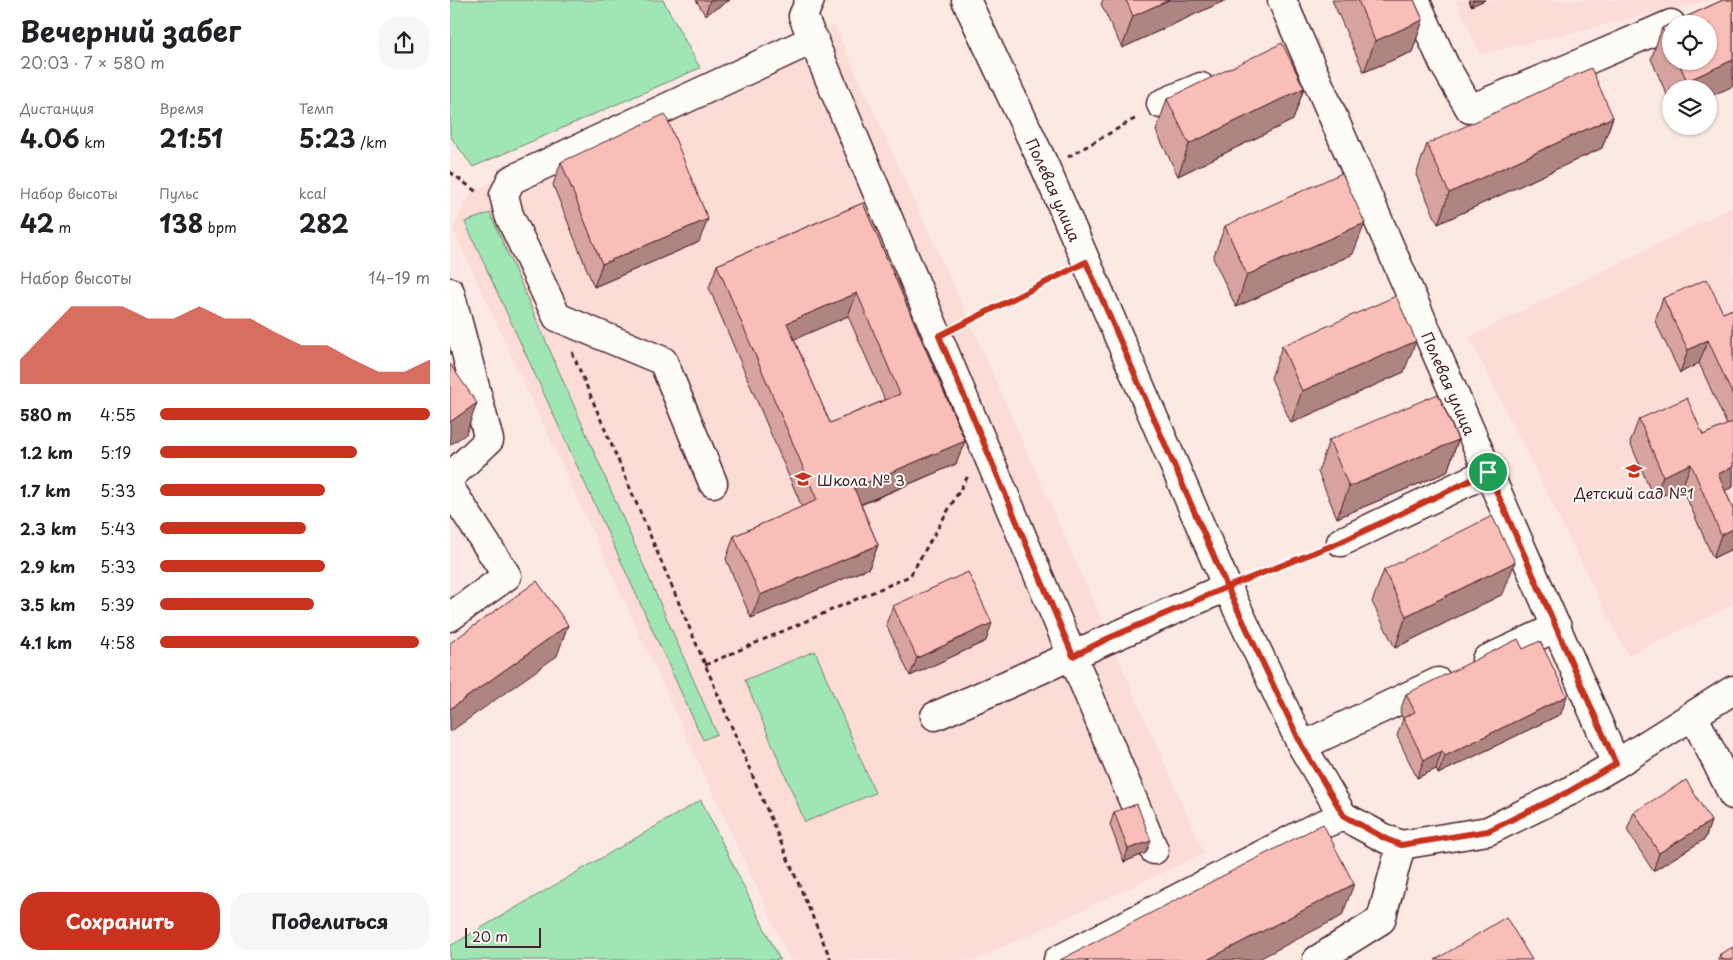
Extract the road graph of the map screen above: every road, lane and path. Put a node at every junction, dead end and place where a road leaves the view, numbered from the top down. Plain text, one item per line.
1 (810, 0) edge
2 (966, 0) edge
3 (1282, 0) edge
4 (1415, 0) edge
5 (1662, 28) edge
6 (814, 40) junction
7 (1301, 44) junction
8 (1275, 56) edge
9 (1222, 78) edge
10 (1161, 104) joint
11 (1046, 168) junction
12 (1086, 262) junction
13 (450, 292) edge
14 (557, 317) junction
15 (939, 336) junction
16 (985, 447) junction
17 (1488, 472) junction
18 (450, 477) edge
19 (713, 483) dead end
20 (450, 488) edge
21 (1341, 542) joint
22 (1227, 587) junction
23 (450, 617) edge
24 (1557, 627) junction
25 (1073, 656) junction
26 (705, 665) junction
27 (1733, 690) edge
28 (1693, 715) junction
29 (935, 716) dead end
30 (1302, 746) junction
31 (1733, 762) edge
32 (1616, 764) junction
33 (1733, 795) edge
34 (1344, 816) junction
35 (1401, 845) junction
36 (1154, 850) dead end
37 (831, 960) edge
38 (1058, 960) edge
39 (1317, 960) edge

1 - 6 street
2 - 11 street, Полевая улица
3 - 7 street, Полевая улица
4 - 5 street
6 - 14 street
6 - 15 street
7 - 8 street
7 - 17 street, Полевая улица
9 - 10 street
10 - 11 path
11 - 12 street, Полевая улица
12 - 15 path
12 - 22 street, Полевая улица
13 - 18 street
14 - 19 street
14 - 26 path
15 - 16 street
16 - 25 street
16 - 26 path
17 - 21 street
17 - 24 street, Полевая улица
20 - 23 street
21 - 22 path
22 - 25 street
22 - 30 street, Полевая улица
24 - 30 street
24 - 32 street, Полевая улица
25 - 29 street
25 - 36 street
26 - 37 path
27 - 28 street
28 - 31 street
28 - 32 street
28 - 33 street
30 - 34 street, Полевая улица
32 - 35 street
34 - 35 street
34 - 38 street
35 - 39 street

